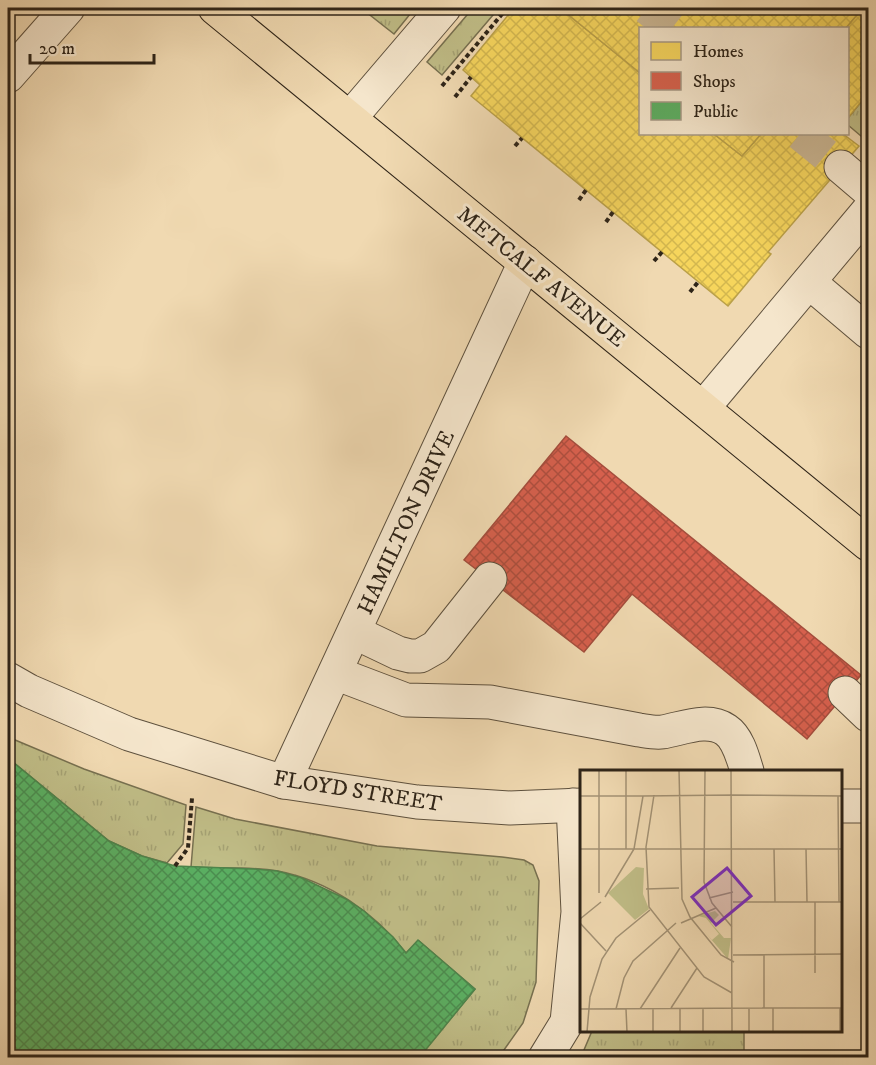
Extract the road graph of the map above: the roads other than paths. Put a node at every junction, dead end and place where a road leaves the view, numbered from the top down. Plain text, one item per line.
1 (68, 8) edge
2 (444, 8) edge
3 (230, 12) edge
4 (8, 76) edge
5 (350, 118) junction
6 (841, 167) tunnel mouth
7 (868, 190) edge
8 (868, 211) edge
9 (525, 262) junction
10 (809, 282) junction
11 (868, 332) edge
12 (704, 408) junction
13 (868, 544) edge
14 (490, 579) dead end
15 (354, 632) junction
16 (335, 673) junction
17 (8, 679) edge
18 (747, 770) edge
19 (284, 782) junction
20 (578, 805) edge
21 (843, 806) edge
22 (868, 806) edge
23 (545, 1058) edge

1 - 4 street
2 - 5 street
3 - 5 main road, METCALF AVENUE
5 - 9 main road, METCALF AVENUE
6 - 7 street
8 - 10 street
9 - 12 main road, METCALF AVENUE
9 - 15 street, HAMILTON DRIVE
10 - 11 street
10 - 12 street
12 - 13 main road, METCALF AVENUE
14 - 15 street
15 - 16 street, HAMILTON DRIVE
16 - 18 street
16 - 19 street, HAMILTON DRIVE
17 - 19 street, FLOYD STREET
19 - 20 street, FLOYD STREET
20 - 23 street
21 - 22 street

